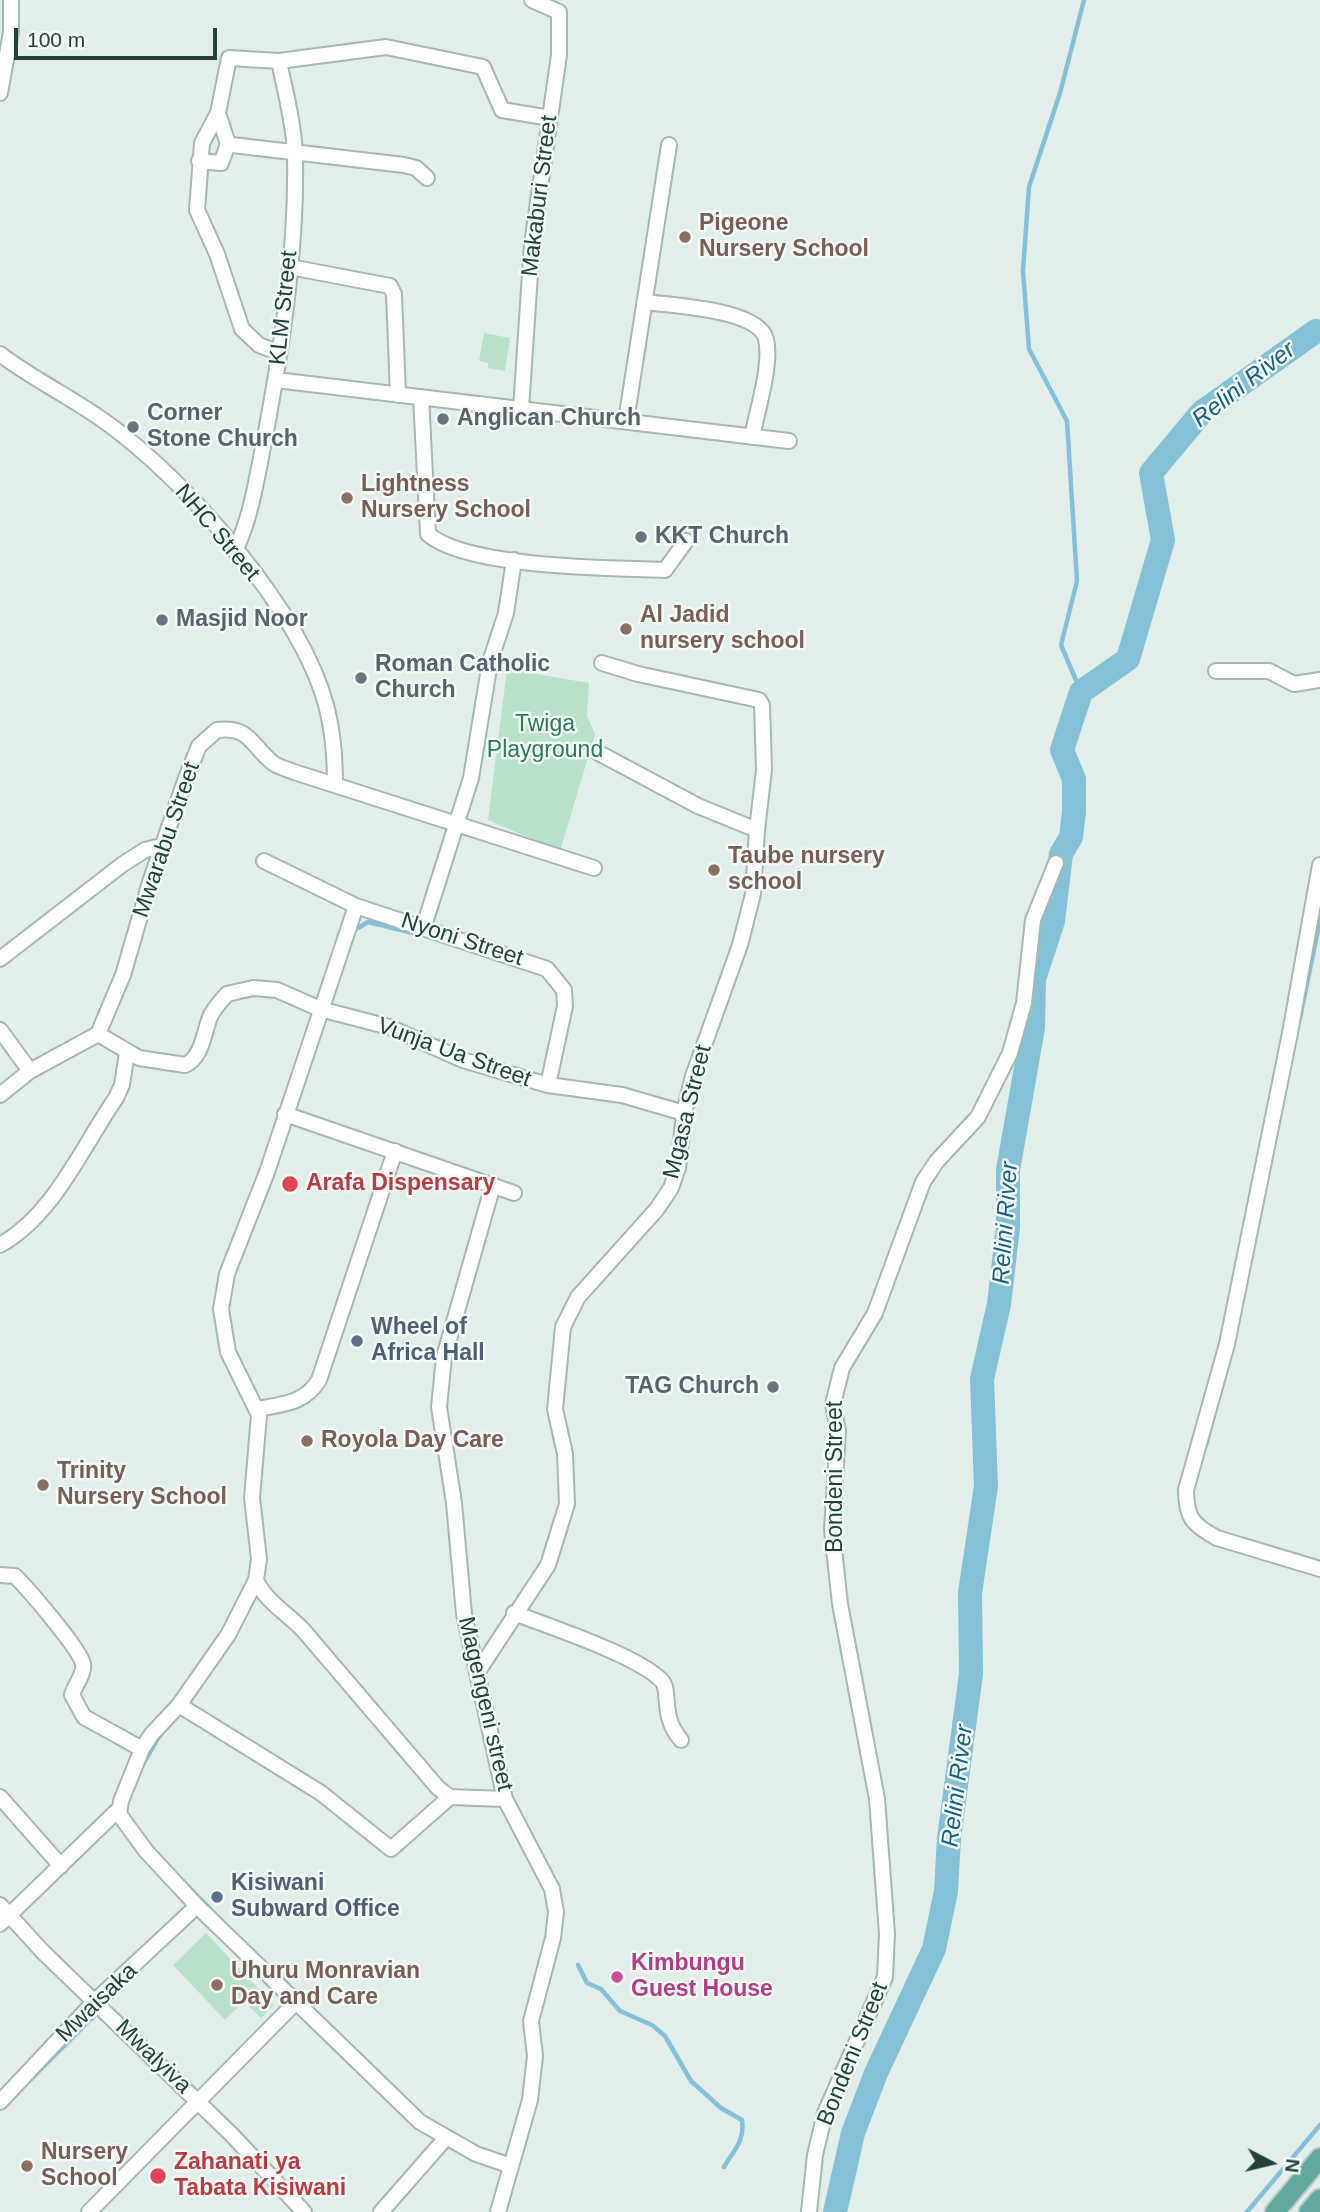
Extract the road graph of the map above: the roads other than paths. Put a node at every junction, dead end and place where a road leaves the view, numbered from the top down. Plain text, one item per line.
1 (11, 0) edge
2 (533, 0) edge
3 (279, 61) junction
4 (0, 93) edge
5 (218, 113) junction
6 (550, 118) junction
7 (228, 144) junction
8 (669, 145) dead end
9 (295, 154) junction
10 (200, 161) junction
11 (427, 178) dead end
12 (290, 267) junction
13 (646, 302) junction
14 (279, 353) junction
15 (0, 354) edge
16 (276, 380) junction
17 (398, 395) junction
18 (421, 397) junction
19 (521, 410) junction
20 (626, 421) junction
21 (752, 437) junction
22 (789, 441) dead end
23 (686, 541) dead end
24 (235, 551) junction
25 (514, 560) junction
26 (602, 663) dead end
27 (1216, 671) dead end
28 (1320, 680) edge
29 (597, 752) dead end
30 (335, 784) junction
31 (456, 823) junction
32 (757, 830) junction
33 (164, 845) junction
34 (264, 861) dead end
35 (1056, 863) dead end
36 (1320, 865) edge
37 (594, 868) dead end
38 (356, 906) junction
39 (424, 926) junction
40 (0, 959) edge
41 (320, 1009) junction
42 (0, 1030) edge
43 (98, 1034) junction
44 (127, 1052) junction
45 (30, 1071) junction
46 (548, 1085) junction
47 (0, 1095) edge
48 (684, 1113) junction
49 (285, 1114) junction
50 (395, 1150) junction
51 (493, 1185) junction
52 (514, 1193) dead end
53 (0, 1245) edge
54 (257, 1409) junction
55 (1320, 1569) edge
56 (0, 1575) edge
57 (256, 1580) junction
58 (514, 1613) junction
59 (477, 1673) junction
60 (179, 1706) junction
61 (681, 1740) dead end
62 (142, 1749) junction
63 (0, 1797) edge
64 (450, 1797) junction
65 (505, 1798) junction
66 (119, 1809) junction
67 (61, 1866) junction
68 (197, 1906) junction
69 (3, 1914) edge
70 (95, 2001) junction
71 (296, 2002) junction
72 (198, 2101) junction
73 (0, 2102) edge
74 (445, 2139) junction
75 (1320, 2158) edge
76 (511, 2166) junction
77 (1320, 2199) edge
78 (89, 2212) edge
79 (304, 2212) edge
80 (381, 2212) edge
81 (498, 2212) edge
82 (809, 2212) edge
83 (1275, 2212) edge
84 (1309, 2212) edge

1 - 4 street
2 - 6 street, Makaburi Street
3 - 5 street
3 - 6 street
3 - 9 street, KLM Street
5 - 7 street
5 - 10 street
6 - 19 street, Makaburi Street
7 - 9 street
7 - 10 street
8 - 13 street
9 - 11 street
9 - 12 street, KLM Street
10 - 14 street
12 - 14 street, KLM Street
12 - 17 street
13 - 20 street
13 - 21 street
14 - 16 street, KLM Street
15 - 24 street, NHC Street
16 - 17 street
16 - 24 street, KLM Street
17 - 18 street
18 - 19 street
18 - 25 street
19 - 20 street
20 - 21 street
21 - 22 street
23 - 25 street
24 - 30 street, NHC Street
25 - 31 street
26 - 32 street, Mgasa Street
27 - 28 street
29 - 32 street
30 - 31 street, Mwarabu Street
30 - 33 street, Mwarabu Street
31 - 37 street, Mwarabu Street
31 - 39 street
32 - 48 street, Mgasa Street
33 - 40 street
33 - 43 street, Mwarabu Street
34 - 38 street, Nyoni Street
35 - 82 street, Bondeni Street
36 - 55 street
38 - 39 street, Nyoni Street
38 - 41 street
39 - 46 street, Nyoni Street
41 - 44 street, Vunja Ua Street
41 - 46 street, Vunja Ua Street
41 - 49 street
42 - 45 street
43 - 44 street
43 - 45 street
44 - 53 street
45 - 47 street
46 - 48 street, Vunja Ua Street
48 - 58 street, Mgasa Street
49 - 50 street
49 - 54 street
50 - 51 street
50 - 54 street
51 - 52 street
51 - 59 street, Magengeni street
54 - 57 street
56 - 62 street
57 - 60 street
57 - 64 street
58 - 59 street, Mgasa Street
58 - 61 street
59 - 65 street, Magengeni street
60 - 62 street
60 - 64 street
62 - 66 street
63 - 67 street
64 - 65 street
65 - 76 street, Magengeni street
66 - 67 street
66 - 68 street
67 - 69 street
68 - 70 street, Mwaisaka
68 - 71 street
69 - 70 street, Mwalyiva
70 - 72 street, Mwalyiva
70 - 73 street, Mwaisaka
71 - 72 street
71 - 74 street
72 - 78 street
72 - 79 street, Mwalyiva
74 - 76 street
74 - 80 street
75 - 83 main road
76 - 81 street, Magengeni street
77 - 84 main road

